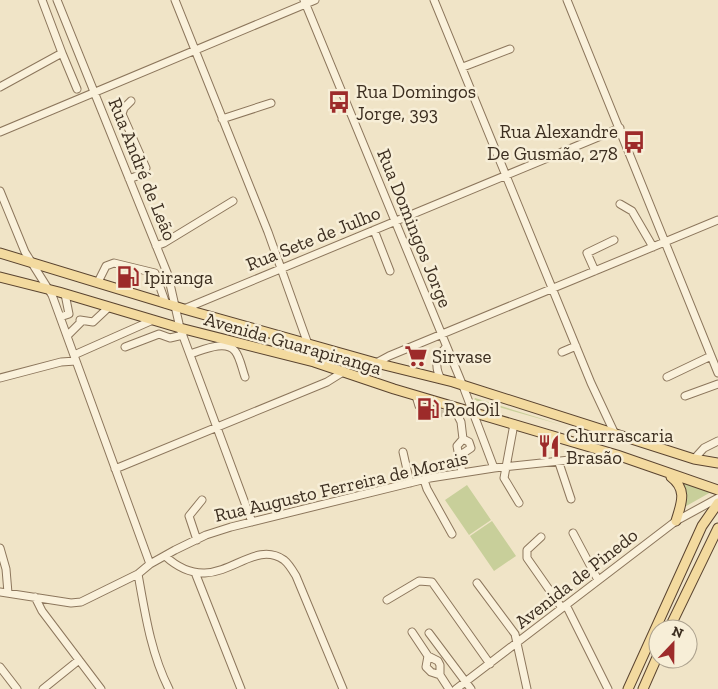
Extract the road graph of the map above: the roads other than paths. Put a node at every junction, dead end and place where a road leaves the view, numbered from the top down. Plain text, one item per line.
1 (42, 0) edge
2 (57, 0) edge
3 (175, 0) edge
4 (315, 0) edge
5 (434, 0) edge
6 (567, 0) edge
7 (305, 2) edge
8 (510, 49) dead end
9 (195, 51) junction
10 (62, 53) junction
11 (463, 67) junction
12 (0, 87) edge
13 (77, 89) dead end
14 (95, 93) junction
15 (131, 101) dead end
16 (270, 103) dead end
17 (222, 119) junction
18 (620, 128) junction
19 (0, 132) edge
20 (508, 175) junction
21 (129, 179) junction
22 (0, 192) edge
23 (233, 201) dead end
24 (620, 204) dead end
25 (718, 220) edge
26 (395, 221) junction
27 (374, 230) junction
28 (614, 240) dead end
29 (665, 242) junction
30 (156, 246) junction
31 (653, 247) junction
32 (0, 253) edge
33 (30, 262) junction
34 (163, 263) junction
35 (281, 268) junction
36 (390, 271) dead end
37 (595, 271) junction
38 (154, 273) junction
39 (0, 277) edge
40 (98, 282) junction
41 (553, 287) junction
42 (50, 290) junction
43 (65, 294) junction
44 (166, 304) junction
45 (109, 307) junction
46 (180, 308) junction
47 (60, 317) junction
48 (153, 320) junction
49 (182, 331) junction
50 (441, 334) junction
51 (67, 336) junction
52 (308, 344) junction
53 (576, 346) junction
54 (125, 347) dead end
55 (446, 347) junction
56 (562, 352) dead end
57 (190, 354) junction
58 (711, 356) junction
59 (75, 358) junction
60 (376, 363) junction
61 (343, 372) junction
62 (718, 372) edge
63 (245, 376) dead end
64 (667, 377) dead end
65 (0, 378) edge
66 (441, 379) junction
67 (718, 384) edge
68 (463, 386) junction
69 (416, 396) junction
70 (685, 396) dead end
71 (418, 406) dead end
72 (456, 409) junction
73 (472, 412) junction
74 (447, 415) dead end
75 (514, 424) junction
76 (216, 428) junction
77 (614, 432) junction
78 (463, 439) junction
79 (718, 441) edge
80 (403, 452) dead end
81 (617, 455) junction
82 (459, 456) junction
83 (694, 458) junction
84 (559, 462) junction
85 (718, 462) edge
86 (506, 467) junction
87 (494, 468) junction
88 (115, 469) junction
89 (462, 473) junction
90 (667, 474) junction
91 (424, 480) junction
92 (410, 483) junction
93 (718, 490) edge
94 (718, 498) edge
95 (571, 499) dead end
96 (202, 500) dead end
97 (718, 502) edge
98 (519, 504) dead end
99 (676, 521) junction
100 (252, 522) junction
101 (718, 528) edge
102 (573, 533) dead end
103 (452, 534) dead end
104 (541, 537) dead end
105 (196, 540) junction
106 (0, 548) edge
107 (165, 556) junction
108 (150, 564) junction
109 (138, 574) junction
110 (196, 574) junction
111 (598, 580) junction
112 (477, 583) dead end
113 (0, 592) edge
114 (8, 593) junction
115 (35, 597) junction
116 (387, 600) dead end
117 (564, 606) junction
118 (675, 619) edge
119 (412, 632) dead end
120 (429, 633) dead end
121 (518, 643) junction
122 (428, 656) junction
123 (79, 660) junction
124 (490, 664) junction
125 (0, 667) edge
126 (652, 669) edge
127 (440, 674) junction
128 (466, 682) junction
129 (17, 689) edge
130 (43, 689) edge
131 (101, 689) edge
132 (169, 689) edge
133 (241, 689) edge
134 (342, 689) edge
135 (449, 689) edge
136 (456, 689) edge
137 (471, 689) edge
138 (527, 689) edge
139 (608, 689) edge
140 (628, 689) edge
141 (643, 689) edge

1 - 10 street
2 - 14 street, Rua André de Leão
3 - 9 street
4 - 7 street
5 - 11 street
6 - 18 street
7 - 9 street
7 - 26 street, Rua Domingos Jorge
8 - 11 street
9 - 14 street
9 - 17 street
10 - 12 street
10 - 13 street
11 - 20 street
14 - 19 street
14 - 21 street, Rua André de Leão
15 - 21 street
16 - 17 street
17 - 35 street
18 - 20 street, Rua Sete de Julho
18 - 29 street
20 - 26 street, Rua Sete de Julho
20 - 41 street
21 - 30 street, Rua André de Leão
22 - 33 street
23 - 30 street
24 - 31 street
25 - 29 street
26 - 27 street, Rua Sete de Julho
26 - 50 street, Rua Domingos Jorge
27 - 35 street, Rua Sete de Julho
27 - 36 street
28 - 37 street
29 - 31 street
29 - 58 street
30 - 34 street, Rua André de Leão
31 - 37 street
32 - 33 main road, Avenida Guarapiranga
33 - 40 main road, Avenida Guarapiranga
33 - 42 street
34 - 38 street
34 - 46 street, Rua André de Leão
35 - 46 street, Rua Sete de Julho
35 - 52 street
37 - 41 street
38 - 40 street
38 - 44 street
39 - 42 main road, Avenida Guarapiranga
40 - 44 main road, Avenida Guarapiranga
41 - 50 street
41 - 53 street
42 - 43 main road, Avenida Guarapiranga
42 - 47 street
43 - 45 main road, Avenida Guarapiranga
43 - 47 street
44 - 46 main road, Avenida Guarapiranga
45 - 48 main road, Avenida Guarapiranga
45 - 51 street
46 - 49 street, Rua André de Leão
46 - 52 main road, Avenida Guarapiranga
47 - 51 street
48 - 49 main road, Avenida Guarapiranga
48 - 59 street
49 - 54 street
49 - 57 street, Rua André de Leão
49 - 61 main road, Avenida Guarapiranga
50 - 55 street, Rua Domingos Jorge
50 - 60 street
51 - 59 street
52 - 60 main road, Avenida Guarapiranga
53 - 56 street
53 - 77 street
55 - 66 street
55 - 68 street, Rua Domingos Jorge
57 - 63 street
57 - 76 street, Rua André de Leão
58 - 62 street
58 - 64 street
59 - 65 street
59 - 88 street
60 - 66 main road, Avenida Guarapiranga
61 - 69 main road, Avenida Guarapiranga
61 - 76 street
66 - 68 main road, Avenida Guarapiranga
67 - 70 street
68 - 73 street, Rua Domingos Jorge
68 - 77 main road, Avenida Guarapiranga
69 - 71 street
69 - 72 main road, Avenida Guarapiranga
72 - 73 main road, Avenida Guarapiranga
72 - 74 street
72 - 78 street
73 - 75 main road, Avenida Guarapiranga
73 - 87 street, Rua Domingos Jorge
75 - 81 main road, Avenida Guarapiranga
75 - 86 street
76 - 88 street
76 - 100 street, Rua André de Leão
77 - 83 main road, Avenida Guarapiranga
78 - 82 street
78 - 82 street
79 - 83 street
80 - 92 street
81 - 84 street, Rua Augusto Ferreira de Morais
81 - 90 main road, Avenida Guarapiranga
82 - 89 street
83 - 85 main road, Avenida Guarapiranga
84 - 86 street, Rua Augusto Ferreira de Morais
84 - 95 street
86 - 87 street, Rua Augusto Ferreira de Morais
86 - 98 street
87 - 89 street, Rua Augusto Ferreira de Morais
88 - 108 street
89 - 91 street, Rua Augusto Ferreira de Morais
90 - 93 main road, Avenida Guarapiranga
90 - 99 main road
91 - 92 street, Rua Augusto Ferreira de Morais
91 - 103 street
92 - 100 street, Rua Augusto Ferreira de Morais
94 - 99 street, Avenida de Pinedo
96 - 105 street
97 - 140 main road
99 - 111 street, Avenida de Pinedo
100 - 105 street, Rua Augusto Ferreira de Morais
101 - 118 main road
102 - 111 street
104 - 117 street
105 - 107 street, Rua Augusto Ferreira de Morais
106 - 114 street
107 - 108 street, Rua Augusto Ferreira de Morais
107 - 110 street
108 - 109 street, Rua Augusto Ferreira de Morais
109 - 115 street, Rua Augusto Ferreira de Morais
109 - 132 street
110 - 133 street
110 - 134 street
111 - 117 street, Avenida de Pinedo
112 - 121 street
113 - 114 street, Rua Augusto Ferreira de Morais
114 - 115 street, Rua Augusto Ferreira de Morais
115 - 123 street
116 - 124 street
117 - 121 street, Avenida de Pinedo
117 - 139 street
119 - 122 street
120 - 128 street
121 - 124 street, Avenida de Pinedo
121 - 138 street
122 - 127 street
122 - 127 street
123 - 130 street
123 - 131 street
124 - 128 street, Avenida de Pinedo
125 - 129 street
126 - 141 main road
127 - 135 street
128 - 136 street, Avenida de Pinedo
128 - 137 street

